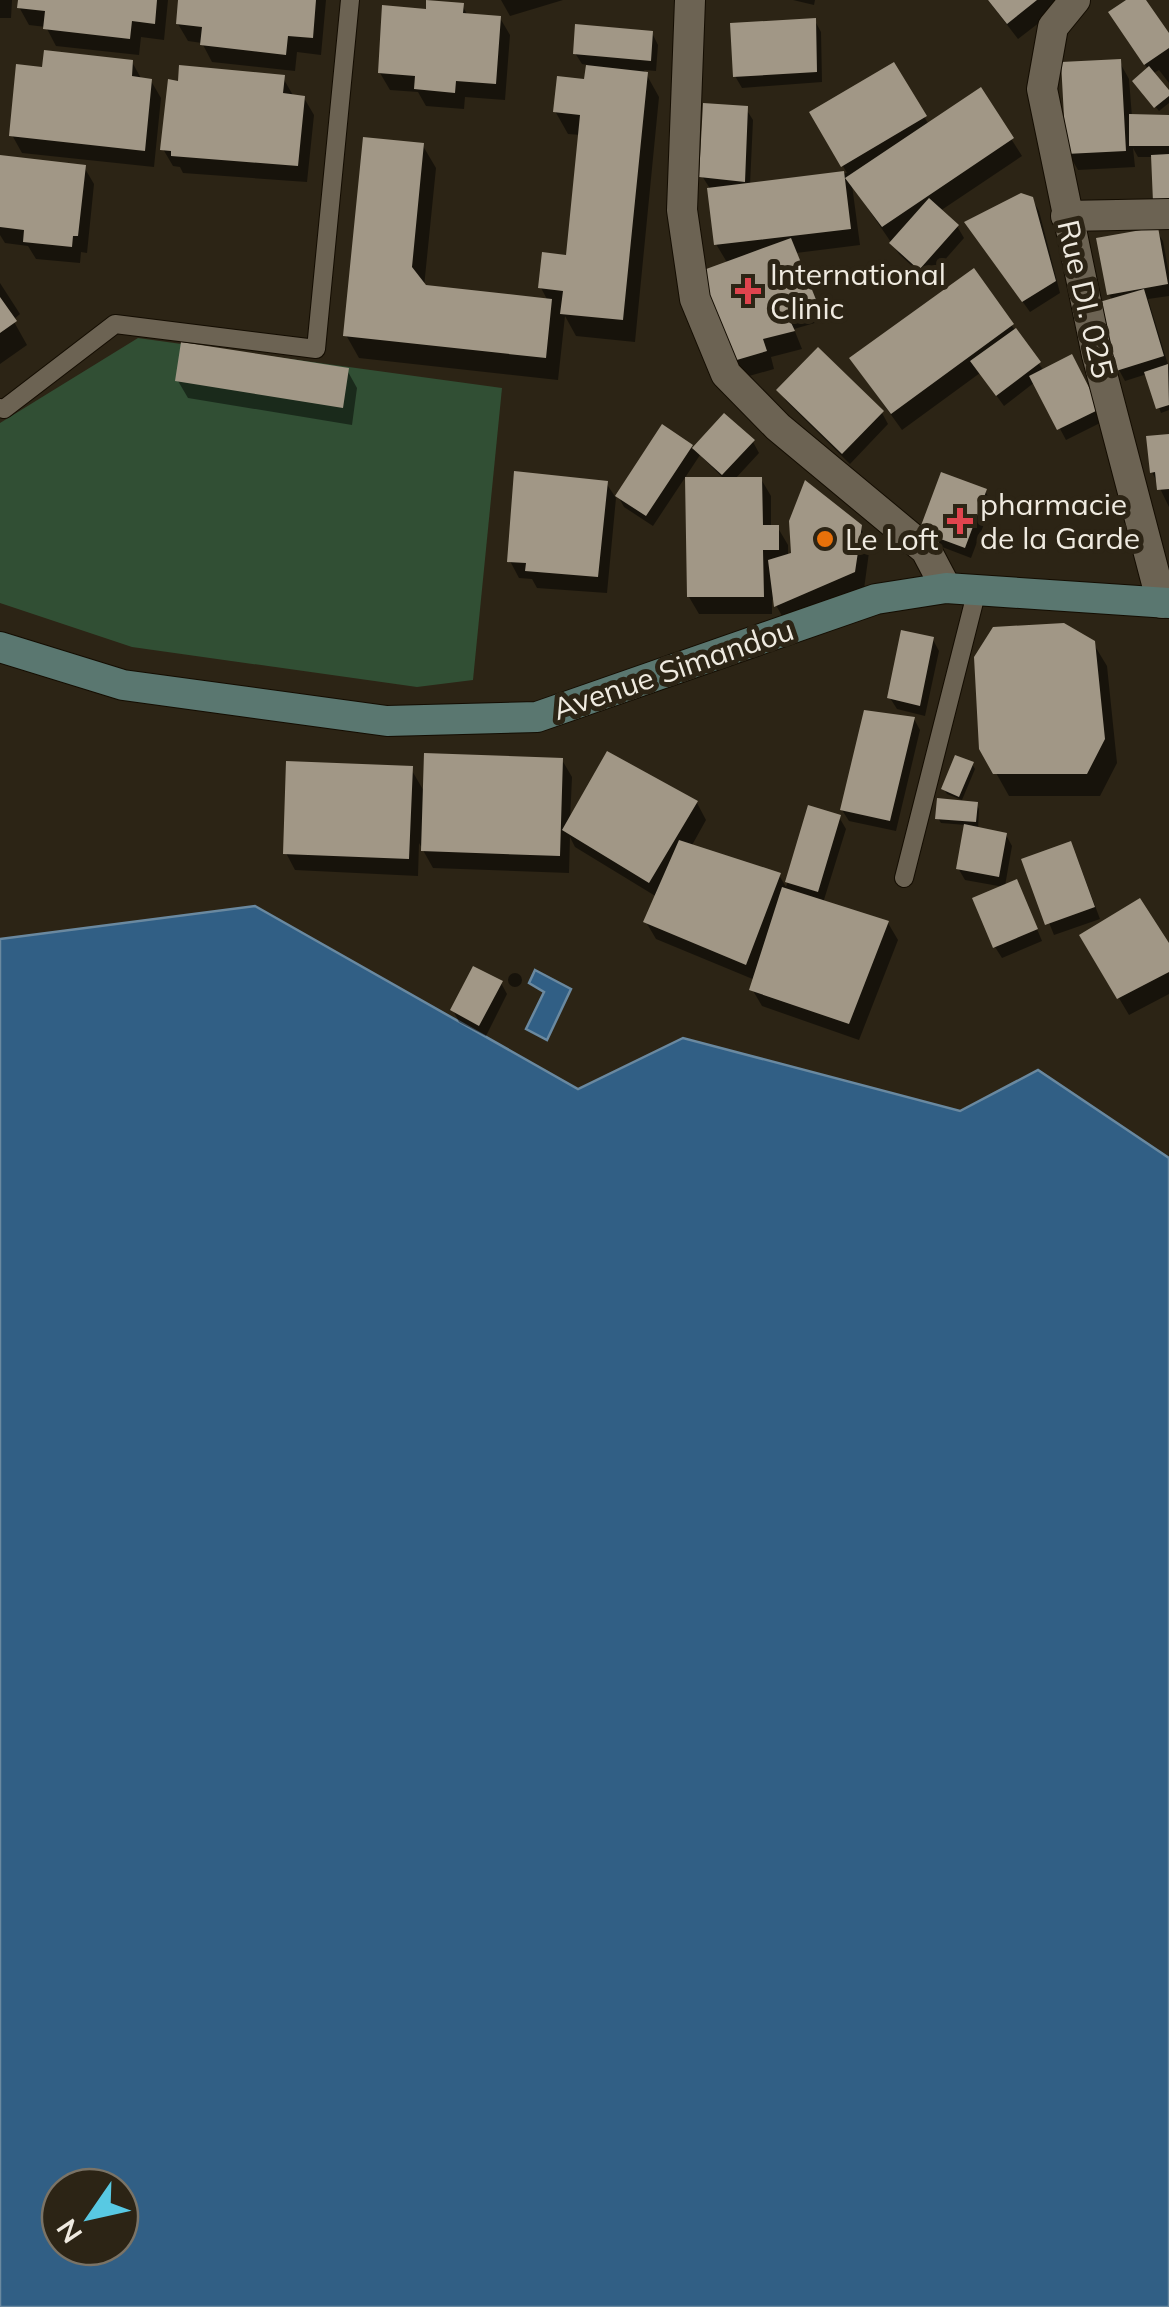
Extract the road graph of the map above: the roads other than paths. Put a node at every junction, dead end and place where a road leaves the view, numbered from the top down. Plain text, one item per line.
1 (350, 0) edge
2 (690, 0) edge
3 (1076, 0) edge
4 (1169, 214) edge
5 (1066, 216) junction
6 (0, 408) edge
7 (946, 588) junction
8 (977, 590) junction
9 (1166, 603) edge
10 (0, 647) edge
11 (904, 878) dead end

1 - 6 lane
2 - 7 street
3 - 5 street, Rue DI. 025
4 - 5 street
5 - 9 street, Rue DI. 025
7 - 8 main road, Avenue Simandou
7 - 10 main road, Avenue Simandou
8 - 9 main road, Avenue Simandou
8 - 11 lane

